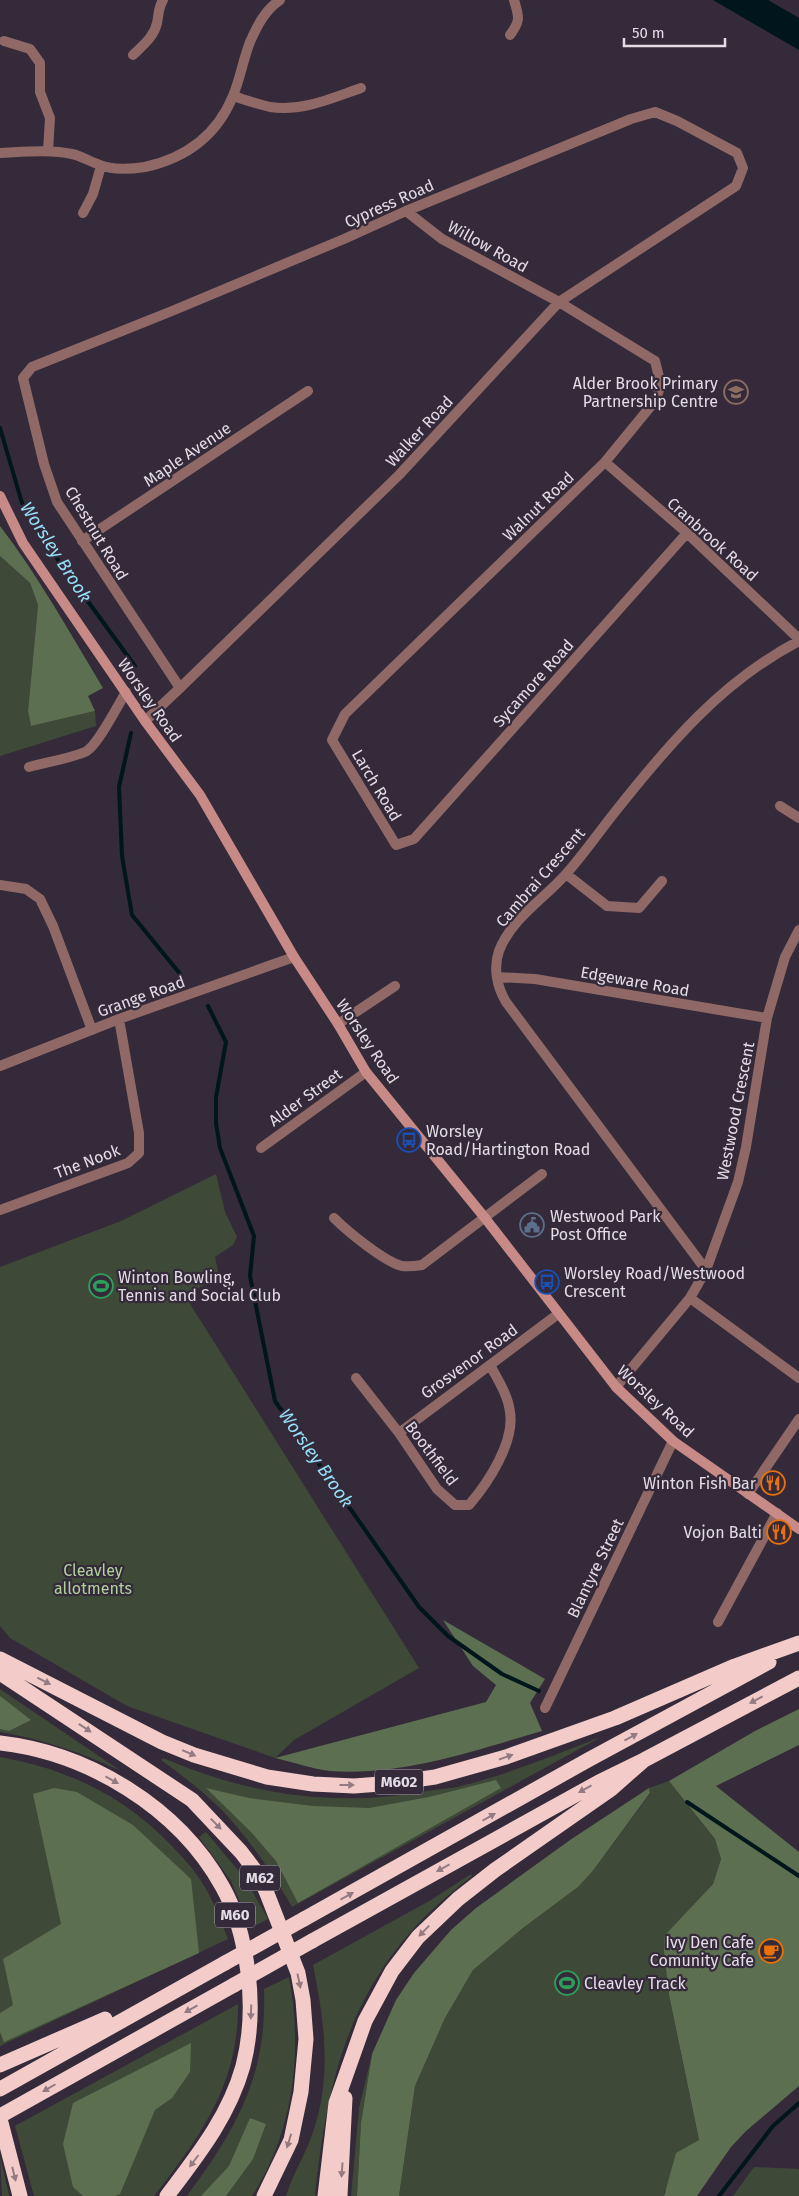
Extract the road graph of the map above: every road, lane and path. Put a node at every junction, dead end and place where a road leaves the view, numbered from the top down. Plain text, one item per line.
1 (163, 0) edge
2 (280, 0) edge
3 (514, 0) edge
4 (268, 3) edge
5 (510, 35) dead end
6 (4, 40) dead end
7 (134, 55) dead end
8 (361, 88) dead end
9 (233, 96) junction
10 (48, 151) junction
11 (0, 153) edge
12 (101, 166) junction
13 (736, 186) joint
14 (406, 211) junction
15 (84, 213) dead end
16 (559, 302) junction
17 (23, 378) joint
18 (308, 391) dead end
19 (605, 462) junction
20 (0, 496) edge
21 (687, 533) junction
22 (82, 541) junction
23 (799, 640) edge
24 (180, 688) junction
25 (126, 692) junction
26 (145, 721) junction
27 (332, 740) joint
28 (29, 767) dead end
29 (780, 806) dead end
30 (799, 818) edge
31 (396, 846) joint
32 (566, 874) junction
33 (662, 881) dead end
34 (0, 885) edge
35 (799, 930) edge
36 (294, 957) junction
37 (496, 977) junction
38 (395, 986) dead end
39 (767, 1018) junction
40 (119, 1019) junction
41 (338, 1024) junction
42 (92, 1030) junction
43 (0, 1066) edge
44 (366, 1072) junction
45 (261, 1148) dead end
46 (542, 1174) dead end
47 (0, 1210) edge
48 (334, 1218) dead end
49 (485, 1218) junction
50 (706, 1270) junction
51 (690, 1298) junction
52 (558, 1314) junction
53 (490, 1365) junction
54 (356, 1378) dead end
55 (799, 1378) edge
56 (616, 1387) junction
57 (799, 1419) edge
58 (399, 1433) junction
59 (673, 1441) junction
60 (748, 1494) junction
61 (777, 1513) junction
62 (799, 1529) edge
63 (718, 1622) dead end
64 (799, 1645) edge
65 (0, 1659) edge
66 (0, 1673) edge
67 (799, 1678) edge
68 (545, 1708) dead end
69 (0, 1743) edge
70 (644, 1760) junction
71 (196, 1979) junction
72 (3, 2064) edge
73 (6, 2086) edge
74 (344, 2087) junction
75 (0, 2117) edge
76 (20, 2196) edge
77 (167, 2196) edge
78 (264, 2196) edge
79 (325, 2196) edge
80 (340, 2196) edge

1 - 7 street
2 - 4 street
3 - 5 street
4 - 9 street
6 - 10 street
8 - 9 street
9 - 12 street
10 - 11 street
10 - 12 street
12 - 15 street
13 - 14 street, Cypress Road
13 - 16 street, Walker Road
14 - 16 street, Willow Road
14 - 17 street, Cypress Road
16 - 19 street, Walnut Road
16 - 24 street, Walker Road
17 - 22 street, Chestnut Road
18 - 22 street, Maple Avenue
19 - 21 street, Cranbrook Road
19 - 27 street, Walnut Road
20 - 25 main road, Worsley Road
21 - 23 street, Cranbrook Road
21 - 31 street, Sycamore Road
22 - 24 street, Chestnut Road
23 - 32 street, Cambrai Crescent
24 - 26 street, Walker Road
25 - 26 main road, Worsley Road
25 - 28 street
26 - 36 main road, Worsley Road
27 - 31 street, Larch Road
29 - 30 street
32 - 33 street
32 - 37 street, Cambrai Crescent
34 - 42 street
35 - 39 street, Westwood Crescent
36 - 40 street, Grange Road
36 - 41 main road, Worsley Road
37 - 39 street, Edgeware Road
37 - 50 street
38 - 41 street
39 - 50 street, Westwood Crescent
40 - 42 street, Grange Road
40 - 47 street, The Nook
41 - 44 main road, Worsley Road
42 - 43 street, Grange Road
44 - 45 street, Alder Street
44 - 49 main road, Worsley Road
46 - 49 street
48 - 49 street
49 - 52 main road, Worsley Road
50 - 51 street, Westwood Crescent
51 - 55 street
51 - 56 street, Westwood Crescent
52 - 53 street, Grosvenor Road
52 - 56 main road, Worsley Road
53 - 58 street, Grosvenor Road
53 - 58 street, Boothfield
54 - 58 street, Boothfield
56 - 59 main road, Worsley Road
57 - 60 street
59 - 60 main road, Worsley Road
59 - 68 street, Blantyre Street
60 - 61 main road, Worsley Road
61 - 62 main road, Worsley Road
61 - 63 street
65 -> 64 highway, M602
71 -> 64 highway, M602, bridge
66 -> 78 highway, M62
67 -> 70 highway
69 -> 77 highway, M60
70 -> 74 highway
70 -> 75 highway, bridge
71 - 72 highway, M602
71 - 73 highway, M602
74 - 79 highway
74 -> 80 highway
75 -> 76 highway

